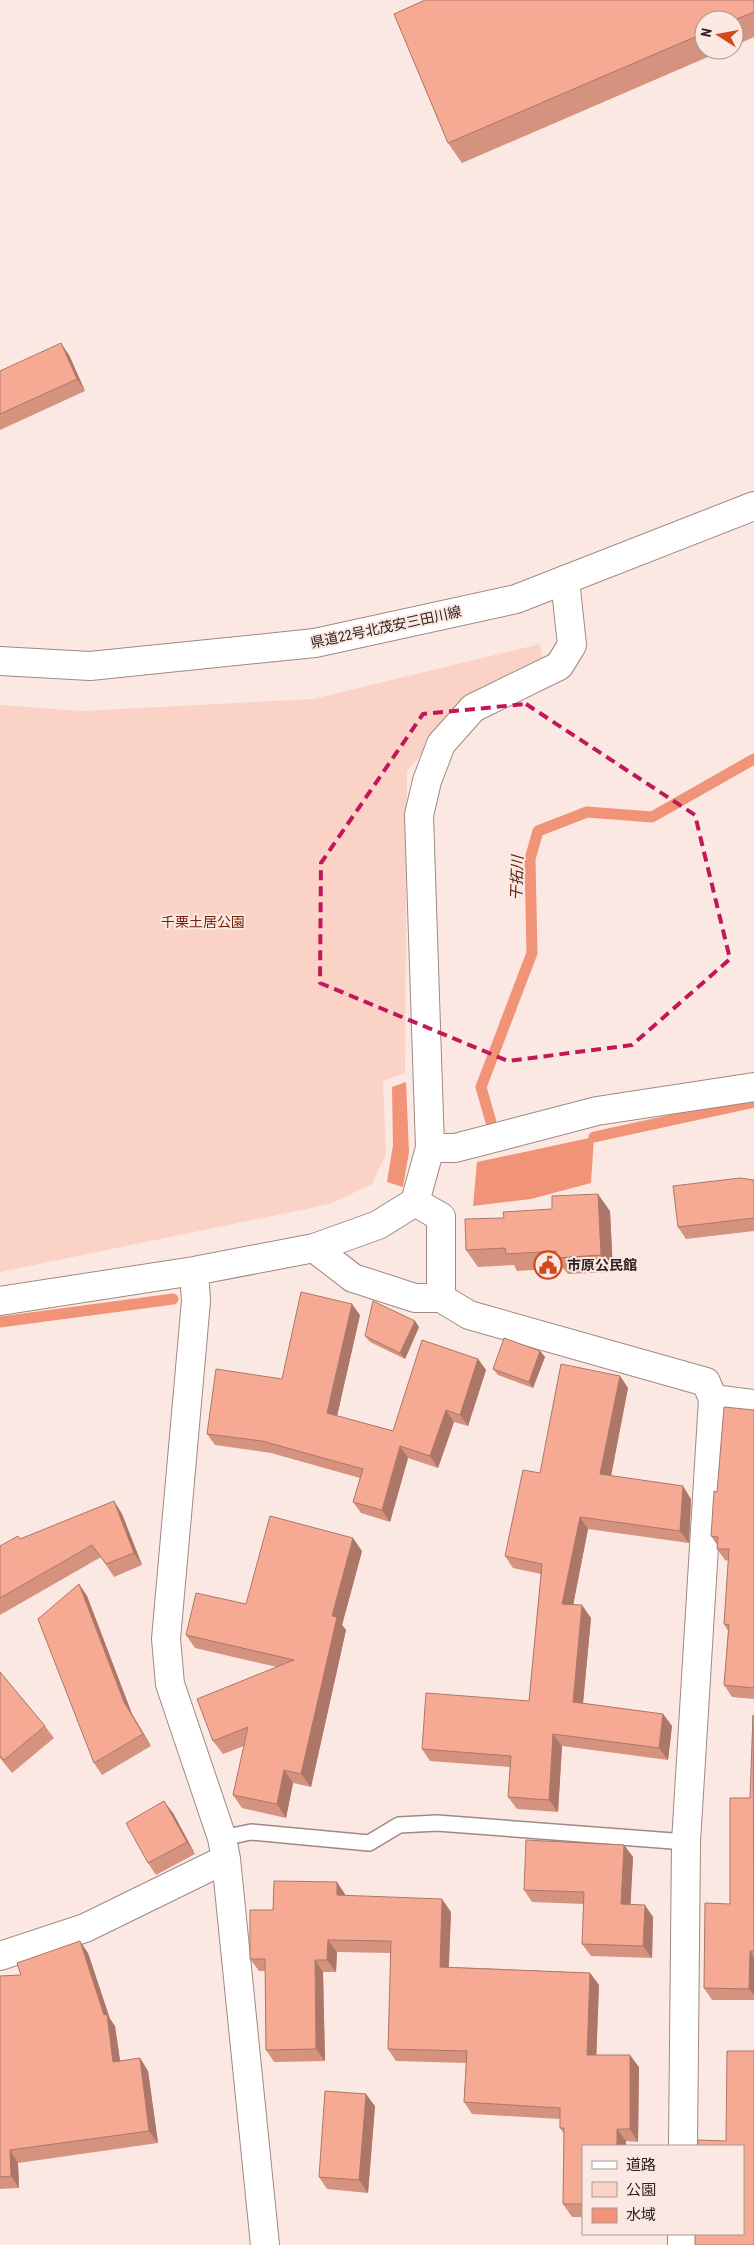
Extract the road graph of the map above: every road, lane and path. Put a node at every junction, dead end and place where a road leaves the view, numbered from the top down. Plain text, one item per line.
1 (754, 506) edge
2 (565, 580) junction
3 (0, 661) edge
4 (754, 1087) edge
5 (430, 1148) junction
6 (415, 1202) junction
7 (314, 1248) junction
8 (194, 1271) junction
9 (441, 1298) junction
10 (0, 1301) edge
11 (713, 1399) junction
12 (754, 1404) edge
13 (686, 1842) junction
14 (224, 1848) junction
15 (0, 1956) edge
16 (683, 2145) edge
17 (265, 2245) edge

1 - 2 street, 県道22号北茂安三田川線
2 - 3 street, 県道22号北茂安三田川線
2 - 5 street
4 - 5 street
5 - 6 street
6 - 7 street
6 - 9 street
7 - 8 street
7 - 9 street
8 - 10 street
8 - 14 street
9 - 11 street
11 - 12 street
11 - 13 street
13 - 14 lane
13 - 16 street
14 - 15 street
14 - 17 street

